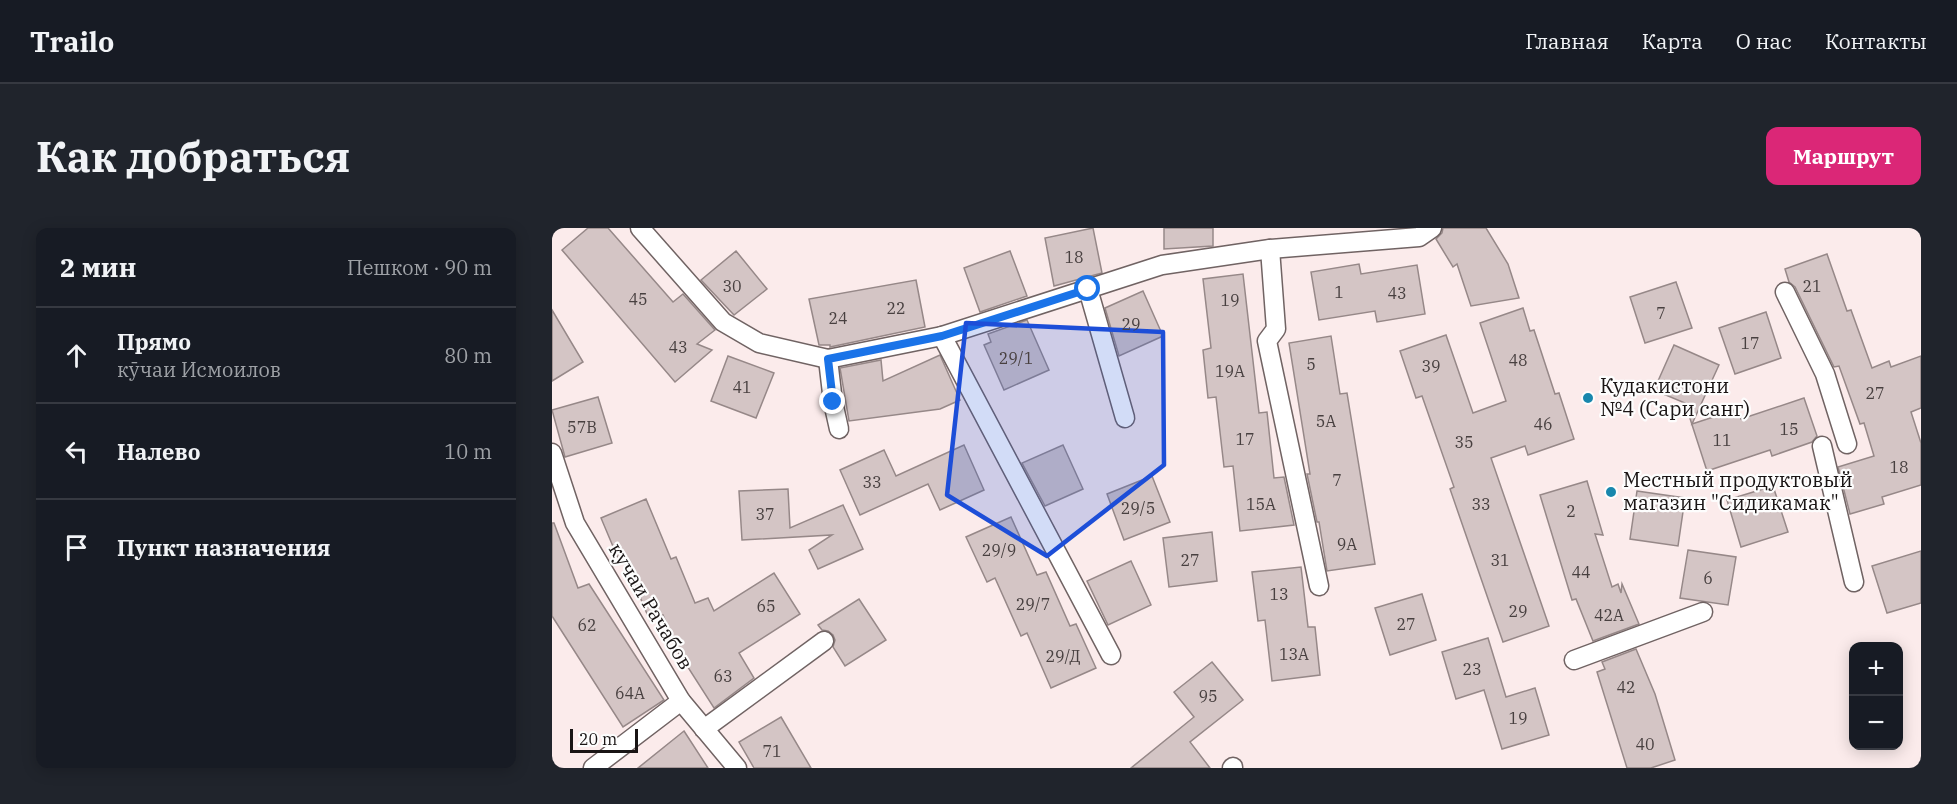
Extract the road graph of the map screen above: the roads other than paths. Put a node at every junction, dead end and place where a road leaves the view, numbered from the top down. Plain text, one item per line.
1 (640, 228) edge
2 (1425, 233) edge
3 (1270, 249) junction
4 (1088, 289) junction
5 (1785, 292) dead end
6 (942, 336) junction
7 (828, 359) junction
8 (1125, 418) dead end
9 (839, 429) dead end
10 (1847, 444) dead end
11 (1822, 446) dead end
12 (552, 453) edge
13 (1854, 582) dead end
14 (1319, 586) dead end
15 (1704, 612) dead end
16 (824, 641) dead end
17 (1111, 655) dead end
18 (1574, 660) dead end
19 (681, 701) junction
20 (704, 729) junction
21 (593, 768) edge
22 (737, 768) edge

1 - 7 street
2 - 3 street
3 - 4 street
3 - 14 street
4 - 6 street
4 - 8 street
5 - 10 street
6 - 7 street
6 - 17 street
7 - 9 street
11 - 13 street
12 - 19 street, кучаи Рачабов
15 - 18 street
16 - 20 street
19 - 20 street, кучаи Рачабов
19 - 21 street
20 - 22 street, кучаи Рачабов

